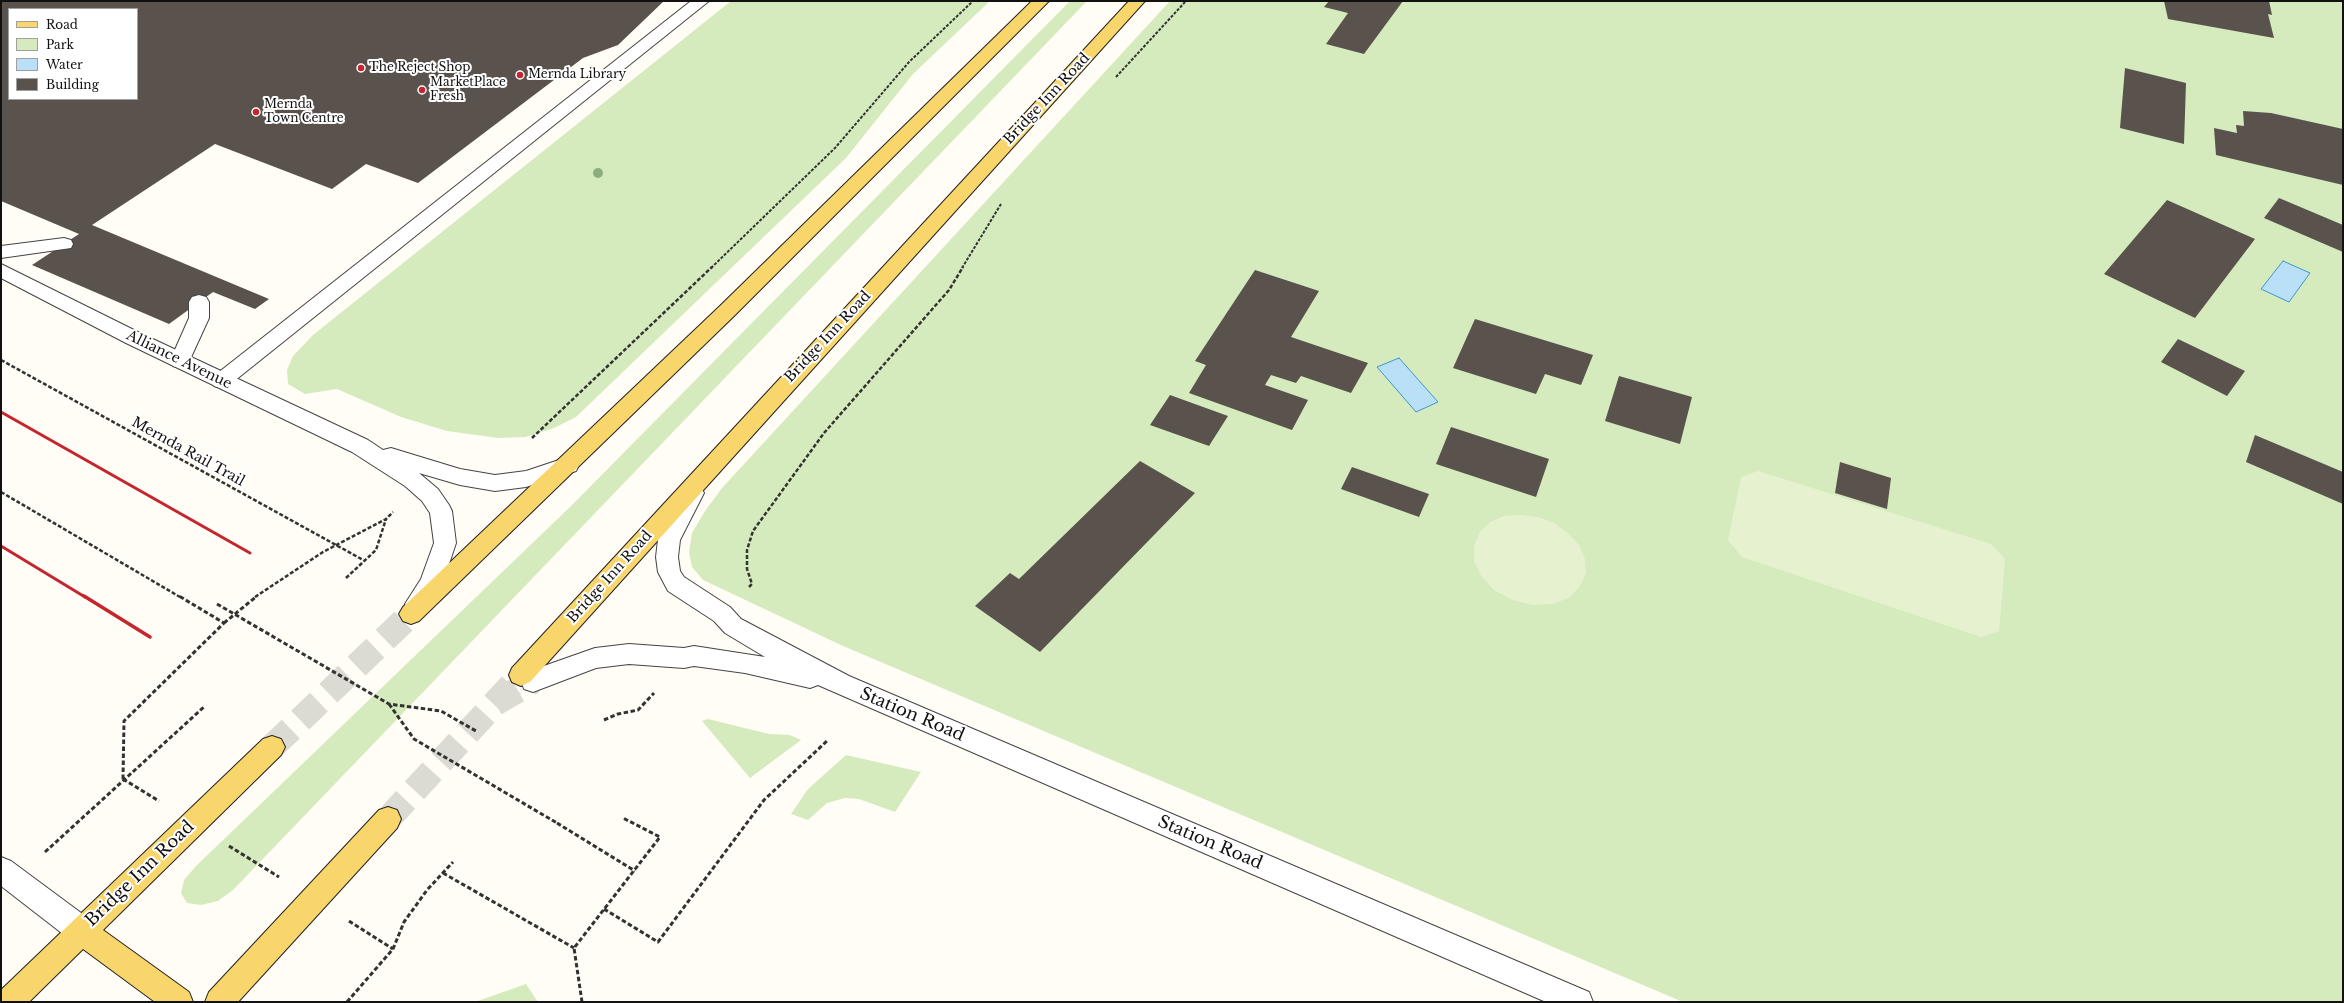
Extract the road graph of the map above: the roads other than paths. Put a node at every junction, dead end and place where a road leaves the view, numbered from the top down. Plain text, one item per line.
1 (701, 1) edge
2 (1041, 1) edge
3 (1137, 1) edge
4 (64, 244) dead end
5 (1, 252) edge
6 (1, 270) edge
7 (199, 302) dead end
8 (180, 361) junction
9 (221, 381) junction
10 (360, 446) junction
11 (568, 465) junction
12 (710, 466) junction
13 (411, 614) joint
14 (527, 678) joint
15 (840, 684) junction
16 (272, 747) tunnel mouth
17 (388, 819) tunnel mouth
18 (8, 876) edge
19 (82, 931) junction
20 (10, 1002) edge
21 (179, 1002) edge
22 (219, 1002) edge
23 (1579, 1002) edge

1 - 9 street
2 - 11 main road
3 - 12 main road, Bridge Inn Road
4 - 5 street
6 - 8 street, Alliance Avenue
7 - 8 street
8 - 9 street, Alliance Avenue
9 - 10 street, Alliance Avenue
10 - 11 street, Alliance Avenue
10 - 13 street, Alliance Avenue
11 - 13 main road
12 - 14 main road, Bridge Inn Road
12 - 15 street, Station Road
14 - 15 street, Station Road
15 - 23 street, Station Road
16 - 19 main road, Bridge Inn Road
17 - 22 main road
18 - 19 street
19 - 20 main road, Bridge Inn Road
19 - 21 main road

